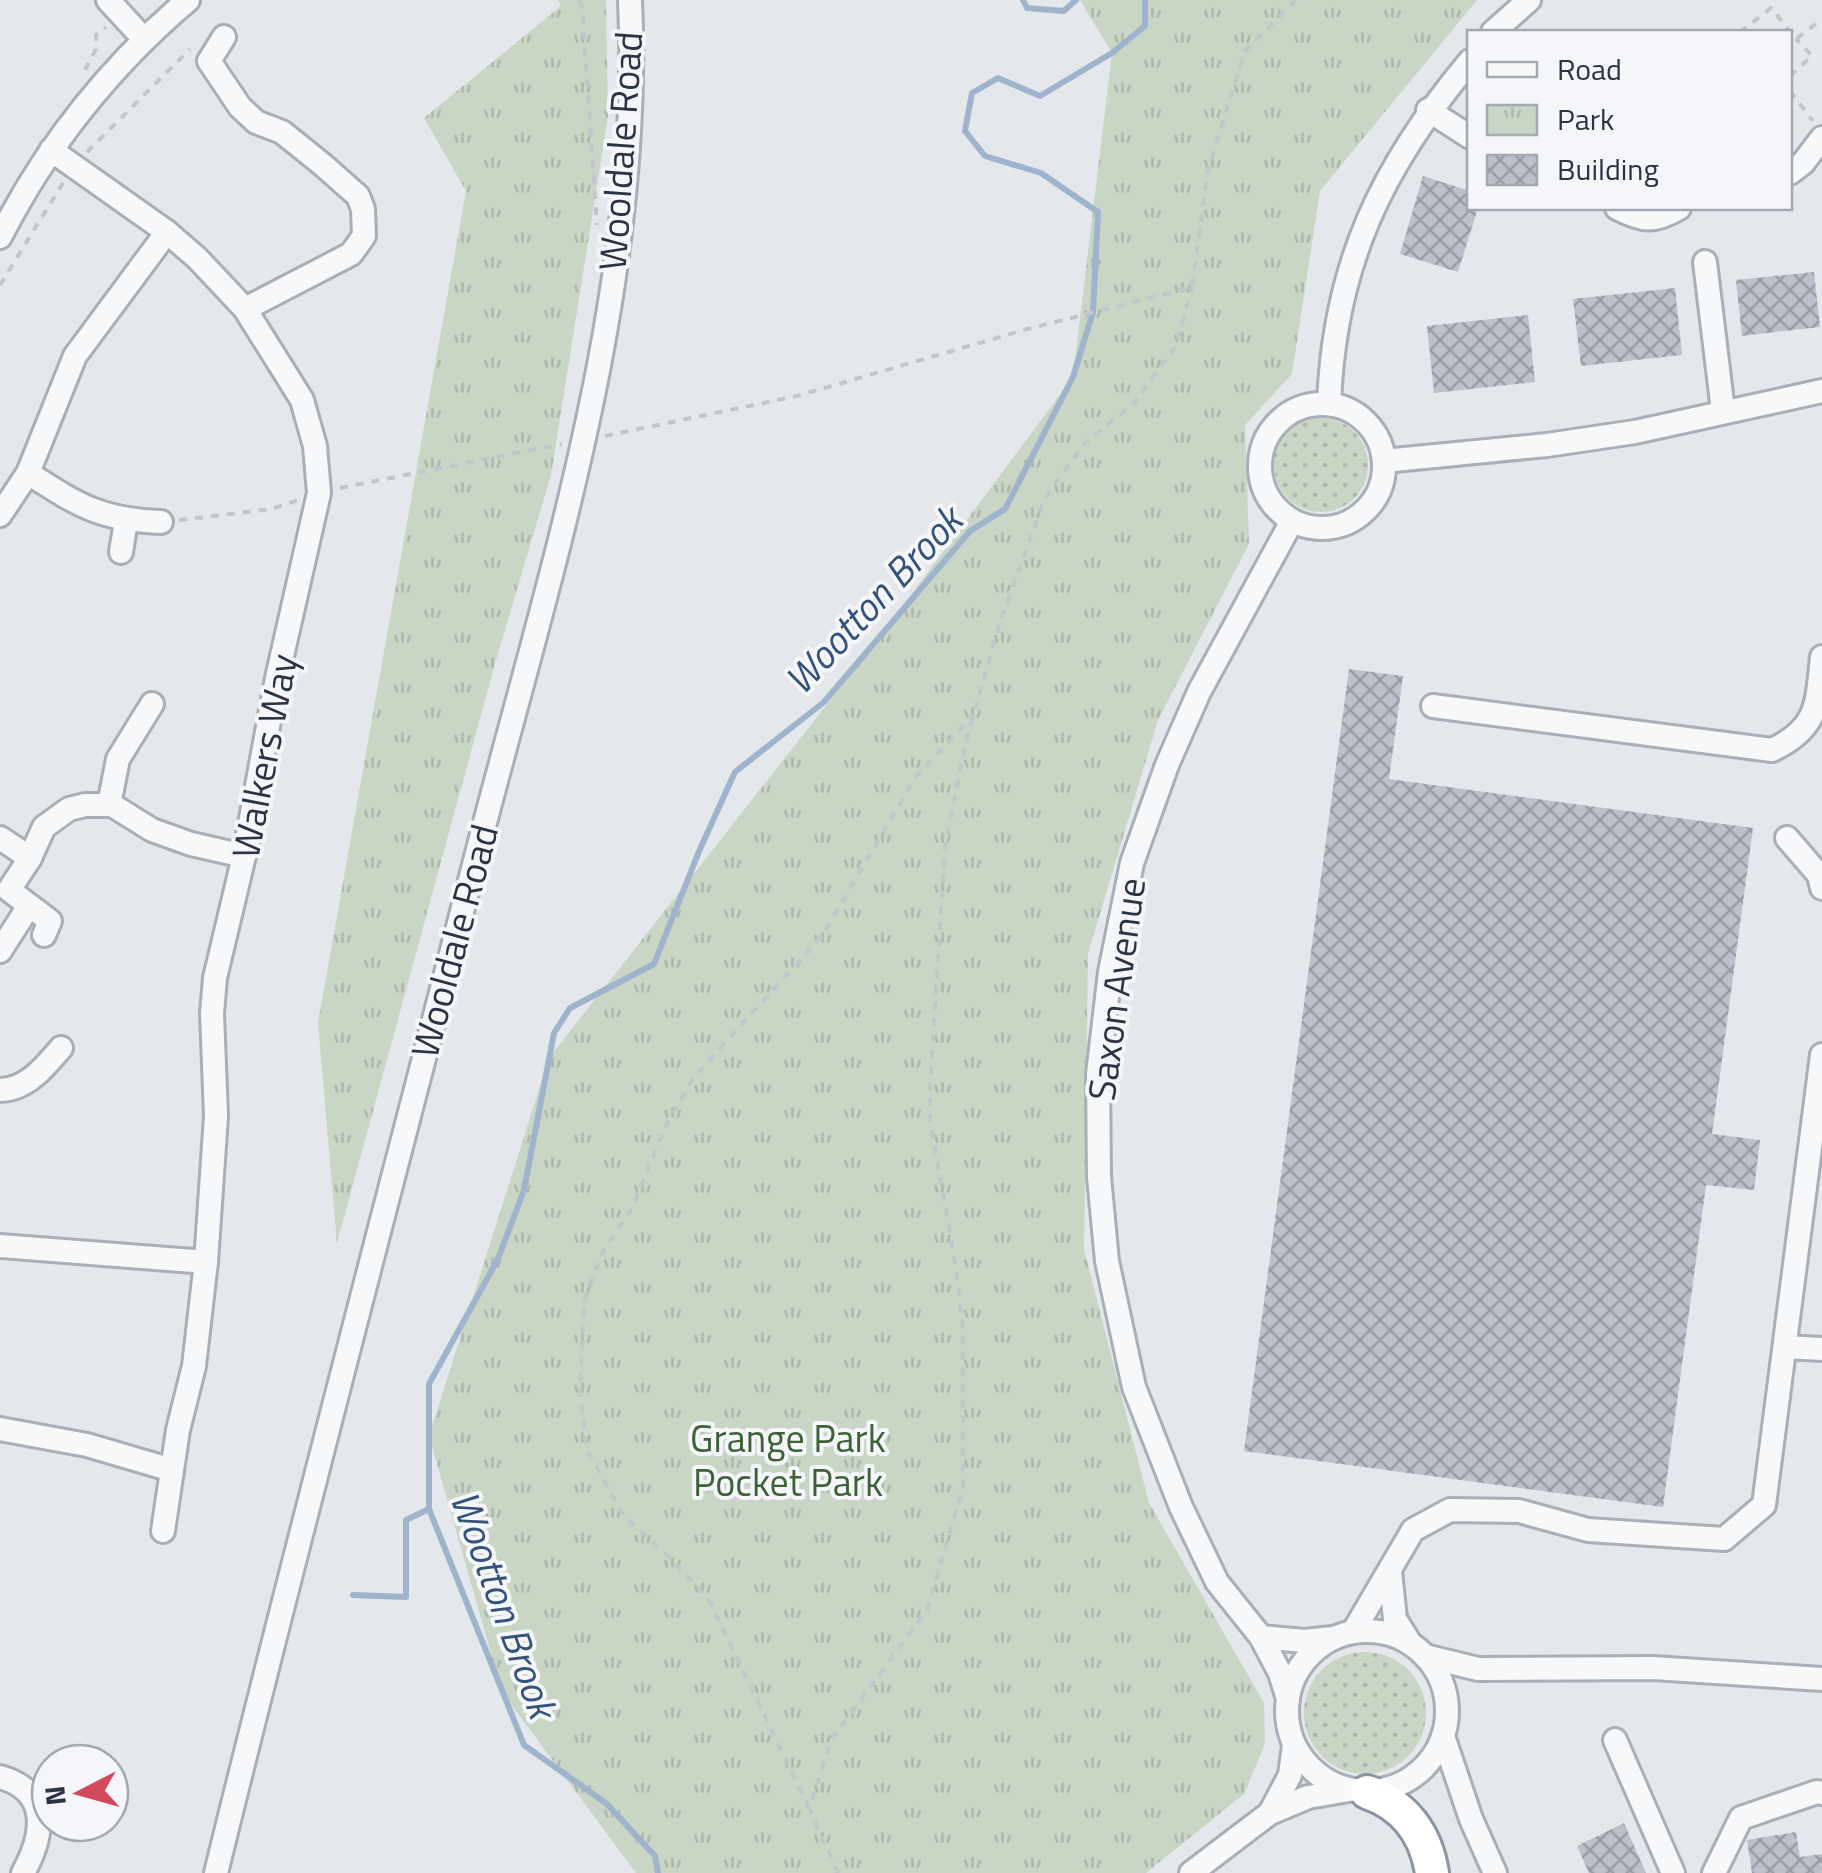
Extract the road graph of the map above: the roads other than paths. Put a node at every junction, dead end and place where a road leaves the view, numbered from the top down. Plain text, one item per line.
1 (108, 0) edge
2 (188, 0) edge
3 (630, 0) edge
4 (1528, 0) edge
5 (1495, 30) edge
6 (224, 36) dead end
7 (143, 38) junction
8 (1467, 64) edge
9 (1428, 110) junction
10 (1467, 135) edge
11 (1822, 135) edge
12 (51, 150) junction
13 (1792, 171) edge
14 (1620, 210) edge
15 (1676, 210) edge
16 (167, 232) junction
17 (0, 237) edge
18 (1705, 262) dead end
19 (245, 309) junction
20 (1822, 391) edge
21 (1329, 404) junction
22 (1723, 411) junction
23 (1384, 460) junction
24 (28, 472) junction
25 (0, 514) edge
26 (126, 521) junction
27 (1292, 521) junction
28 (161, 522) road end
29 (121, 552) dead end
30 (1822, 658) edge
31 (152, 704) dead end
32 (1434, 706) dead end
33 (109, 805) junction
34 (0, 838) edge
35 (1787, 838) dead end
36 (244, 856) junction
37 (30, 858) junction
38 (1822, 888) edge
39 (4, 895) edge
40 (30, 906) junction
41 (44, 935) dead end
42 (0, 951) edge
43 (61, 1048) dead end
44 (1822, 1055) edge
45 (0, 1090) edge
46 (0, 1246) edge
47 (206, 1262) junction
48 (1785, 1347) junction
49 (1822, 1349) edge
50 (0, 1430) edge
51 (172, 1470) junction
52 (162, 1531) dead end
53 (1390, 1571) junction
54 (1343, 1635) junction
55 (1262, 1636) junction
56 (1418, 1650) junction
57 (1822, 1679) edge
58 (1288, 1699) junction
59 (1443, 1736) junction
60 (1615, 1740) dead end
61 (1294, 1745) junction
62 (0, 1777) edge
63 (1359, 1791) junction
64 (1822, 1794) edge
65 (1270, 1813) junction
66 (23, 1873) edge
67 (216, 1873) edge
68 (1192, 1873) edge
69 (1432, 1873) edge
70 (1495, 1873) edge
71 (1672, 1873) edge
72 (1714, 1873) edge

1 - 7 street
2 - 7 street
3 - 67 street, Wooldale Road
4 - 5 street
6 - 19 street
7 - 12 street
8 - 9 street
9 - 10 street
9 - 21 street
11 - 13 street
12 - 16 street, Walkers Way
12 - 17 street
14 - 15 street
16 - 19 street, Walkers Way
16 - 24 street
18 - 22 street
19 - 36 street, Walkers Way
20 - 22 street
21 - 23 street
21 - 27 street
22 - 23 street
23 - 27 street
24 - 25 street
24 - 26 street
26 - 28 street
26 - 29 street
27 - 55 street, Saxon Avenue
30 - 32 street
31 - 33 street
33 - 36 street
33 - 37 street
34 - 37 street
35 - 38 street
36 - 47 street, Walkers Way
37 - 39 street
39 - 40 street
40 - 41 street
40 - 42 street
43 - 45 street
44 - 48 street
46 - 47 street
47 - 51 street, Walkers Way
48 - 49 street
48 - 53 street
50 - 51 street
51 - 52 street, Walkers Way
53 - 54 street
53 - 56 street
54 - 55 street
54 - 56 street
54 - 58 street
55 - 58 street, Saxon Avenue
56 - 57 street
56 - 59 street
58 - 61 street
59 - 63 street
59 - 70 street
60 - 71 street
61 - 63 street
61 - 65 street
62 - 66 street
63 - 65 street
63 - 69 highway
64 - 72 street
65 - 68 street

